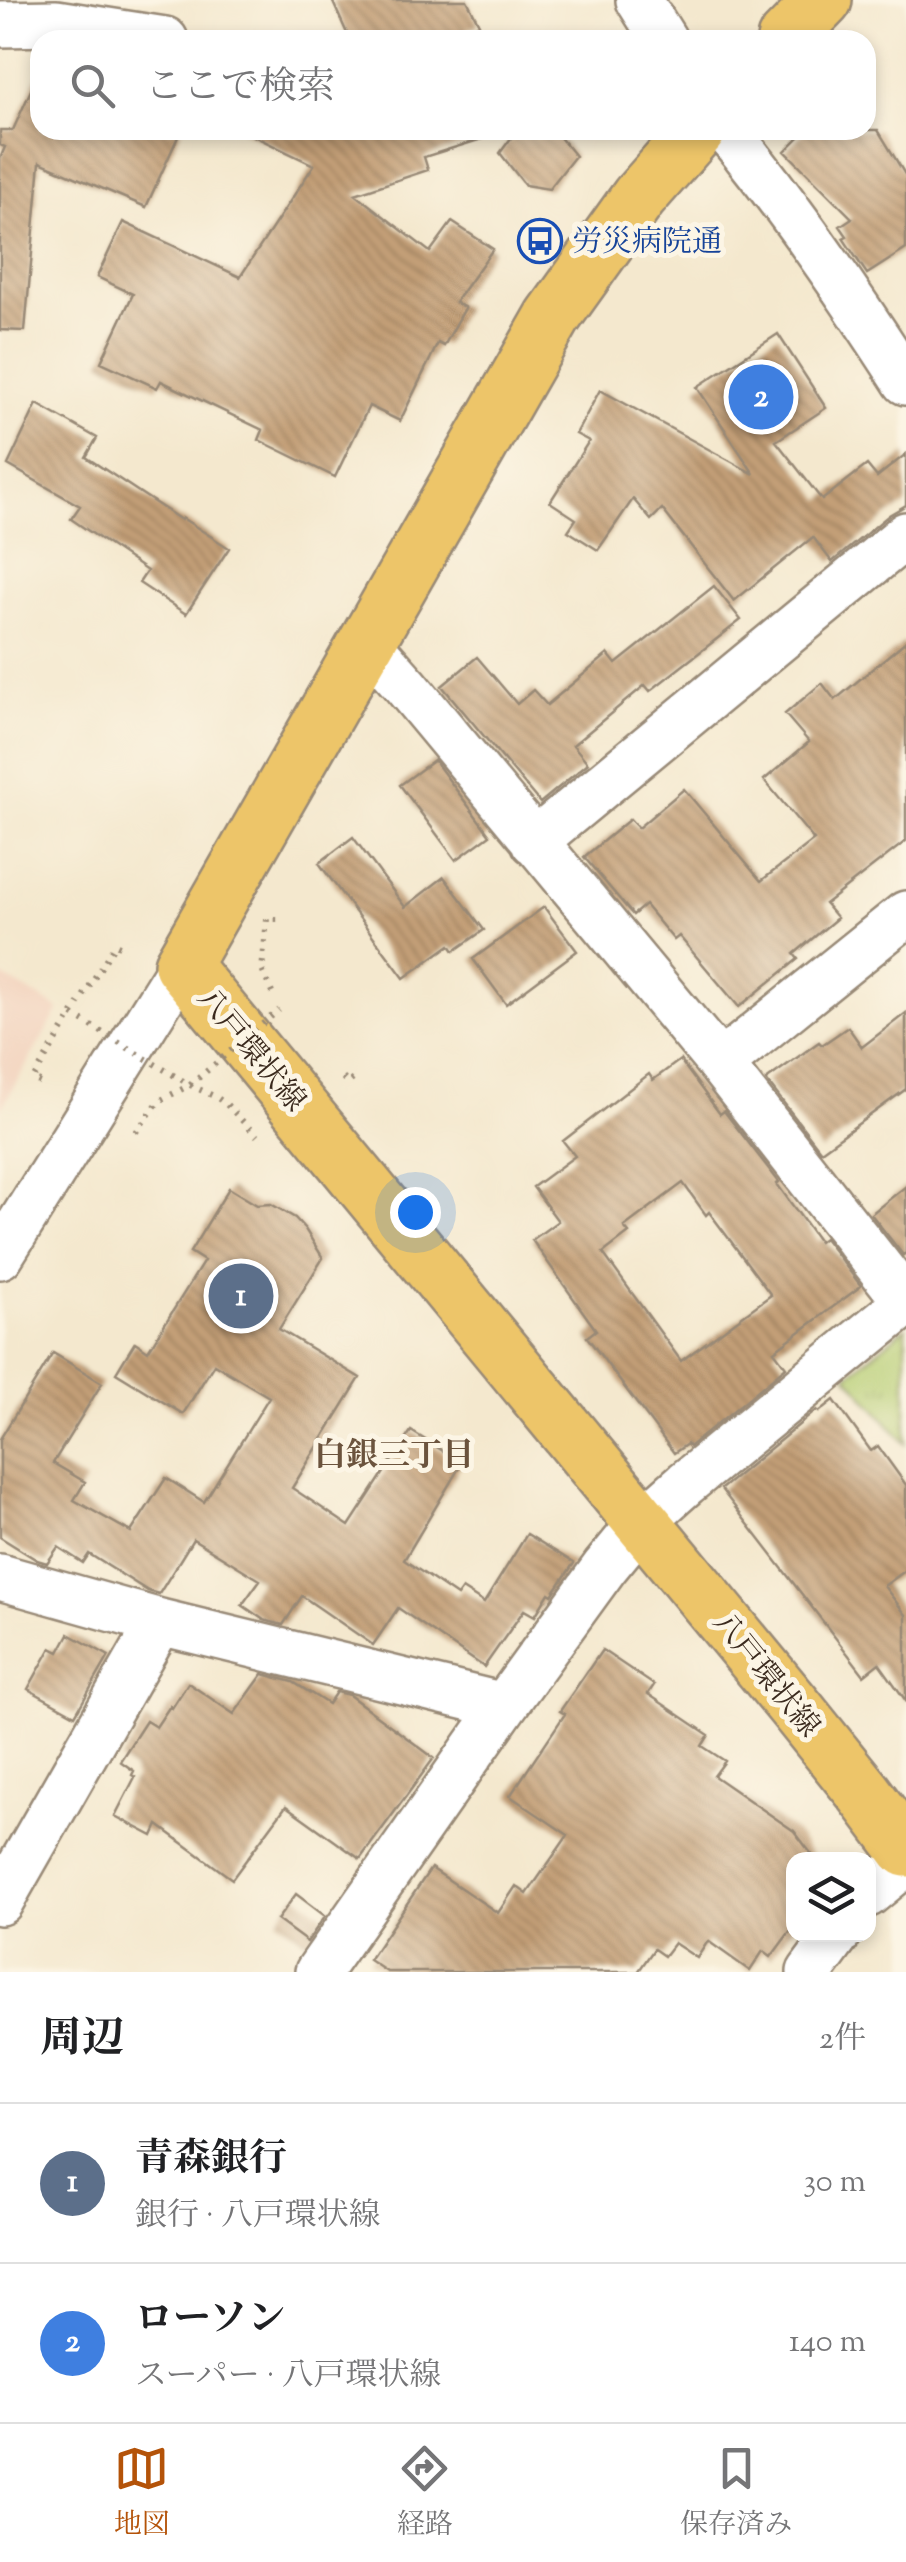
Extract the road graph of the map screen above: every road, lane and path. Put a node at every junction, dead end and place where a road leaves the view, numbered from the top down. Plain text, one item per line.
1 (639, 0) edge
2 (824, 0) edge
3 (0, 24) edge
4 (101, 30) edge
5 (658, 30) edge
6 (795, 30) edge
7 (689, 140) edge
8 (734, 140) edge
9 (906, 382) edge
10 (906, 535) edge
11 (366, 642) junction
12 (534, 842) junction
13 (906, 914) edge
14 (280, 919) dead end
15 (122, 947) dead end
16 (182, 965) junction
17 (280, 1010) junction
18 (73, 1015) junction
19 (290, 1023) dead end
20 (720, 1064) junction
21 (336, 1071) dead end
22 (358, 1075) dead end
23 (40, 1082) dead end
24 (190, 1085) junction
25 (136, 1132) dead end
26 (256, 1136) dead end
27 (0, 1256) edge
28 (906, 1302) edge
29 (642, 1522) junction
30 (0, 1577) edge
31 (160, 1622) junction
32 (504, 1706) junction
33 (906, 1849) edge
34 (906, 1863) edge
35 (876, 1887) edge
36 (0, 1902) edge
37 (832, 1942) edge
38 (318, 1972) edge
39 (810, 1972) edge

1 - 5 street
2 - 6 main road
3 - 4 street
7 - 11 main road, 八戸環状線
8 - 9 street
10 - 12 street
11 - 12 street
11 - 16 main road, 八戸環状線
12 - 20 street
13 - 20 street
14 - 17 path
15 - 18 path
16 - 27 street
16 - 29 main road, 八戸環状線
17 - 19 path
17 - 24 path, bridge
18 - 23 path
18 - 24 path, bridge
20 - 28 street
21 - 22 path
24 - 25 path, bridge
24 - 26 path, bridge
28 - 29 street
29 - 32 street
29 - 33 main road, 八戸環状線
30 - 31 street
31 - 32 street
31 - 36 street
32 - 38 street
34 - 35 street
37 - 39 street

